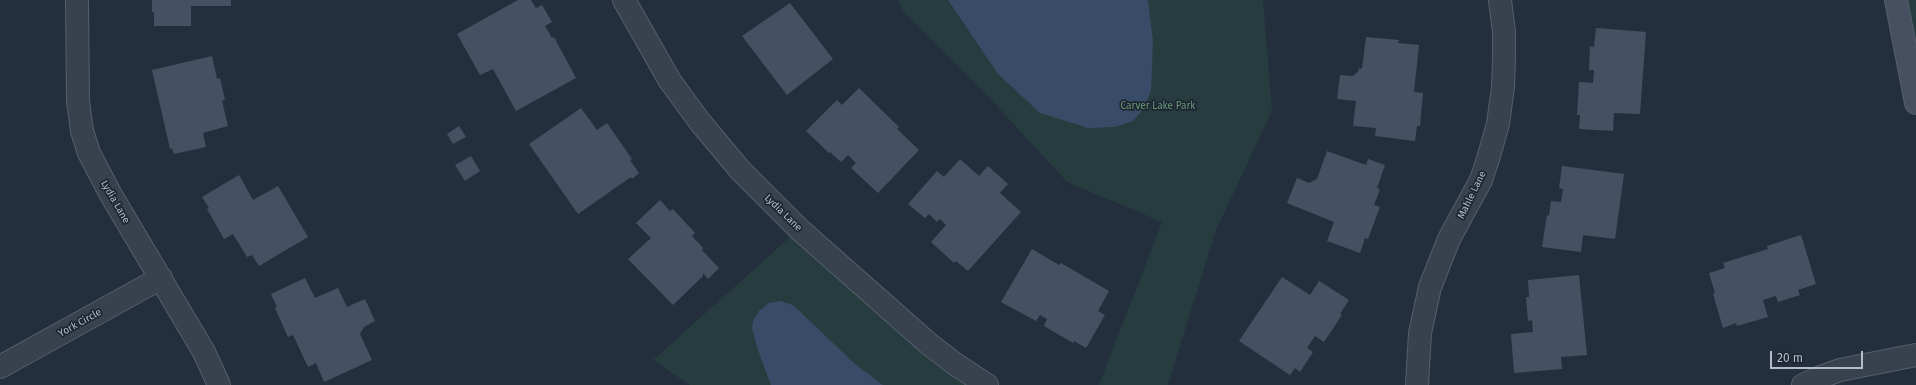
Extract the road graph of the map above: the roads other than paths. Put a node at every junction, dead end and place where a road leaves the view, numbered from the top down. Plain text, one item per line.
1 (76, 0) edge
2 (624, 0) edge
3 (1500, 0) edge
4 (1896, 0) edge
5 (1916, 102) edge
6 (161, 278) junction
7 (1916, 355) edge
8 (0, 367) edge
9 (219, 385) edge
10 (987, 385) edge
11 (1417, 385) edge
12 (1803, 385) edge

1 - 6 street, Lydia Lane
2 - 10 street, Lydia Lane
3 - 11 street, Mahle Lane
4 - 5 street
6 - 8 street, York Circle
6 - 9 street, Lydia Lane
7 - 12 street

